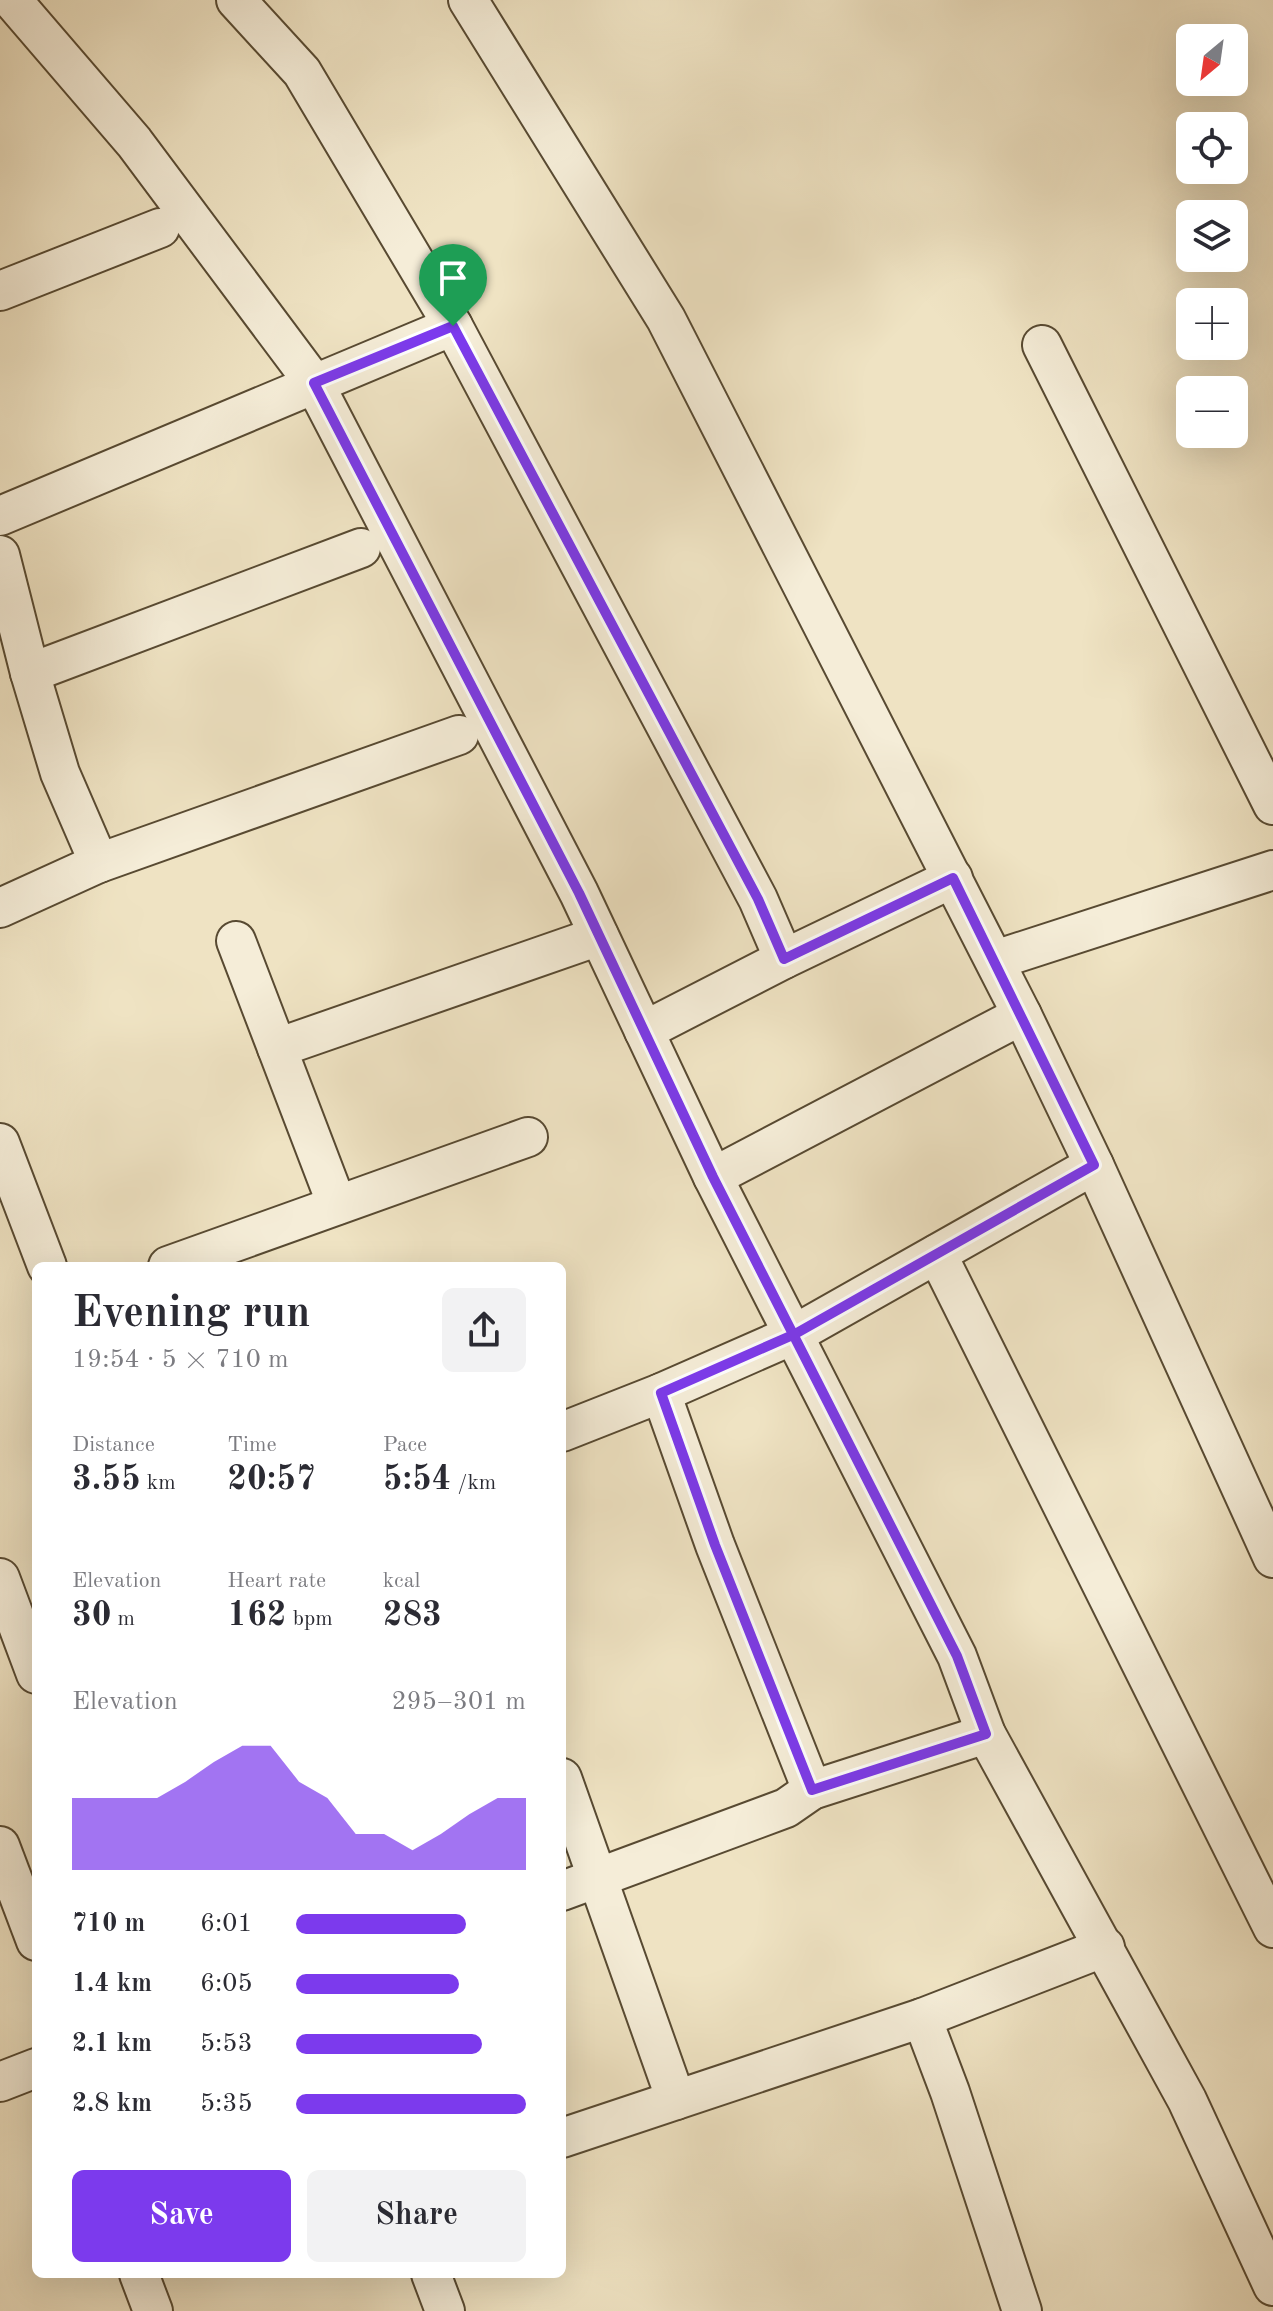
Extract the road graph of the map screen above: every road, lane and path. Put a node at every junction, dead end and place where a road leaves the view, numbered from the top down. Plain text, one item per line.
1 (12, 0) edge
2 (236, 0) edge
3 (468, 0) edge
4 (160, 228) dead end
5 (0, 291) edge
6 (453, 326) junction
7 (1042, 345) dead end
8 (314, 383) junction
9 (0, 516) edge
10 (361, 548) dead end
11 (0, 555) edge
12 (30, 673) junction
13 (459, 735) dead end
14 (1273, 805) edge
15 (99, 863) junction
16 (1273, 870) edge
17 (953, 878) junction
18 (0, 908) edge
19 (599, 936) junction
20 (236, 941) dead end
21 (784, 959) junction
22 (995, 960) junction
23 (1022, 1015) junction
24 (644, 1031) junction
25 (277, 1048) junction
26 (528, 1137) dead end
27 (0, 1143) edge
28 (1094, 1165) junction
29 (713, 1177) junction
30 (337, 1205) junction
31 (937, 1254) junction
32 (45, 1262) edge
33 (179, 1262) edge
34 (795, 1334) junction
35 (661, 1393) junction
36 (566, 1430) edge
37 (1273, 1558) edge
38 (0, 1578) edge
39 (32, 1663) edge
40 (986, 1734) junction
41 (566, 1789) edge
42 (812, 1790) junction
43 (4, 1867) edge
44 (599, 1878) junction
45 (566, 1890) edge
46 (1273, 1928) edge
47 (32, 1932) edge
48 (1105, 1947) junction
49 (922, 2018) junction
50 (32, 2070) edge
51 (0, 2082) edge
52 (676, 2100) junction
53 (566, 2137) edge
54 (141, 2278) edge
55 (433, 2278) edge
56 (1273, 2286) edge
57 (153, 2311) edge
58 (445, 2311) edge
59 (1022, 2311) edge

1 - 8 street
2 - 6 street
3 - 17 street
4 - 5 street
6 - 8 street
6 - 21 street
7 - 14 street
8 - 9 street
8 - 19 street
10 - 12 street
11 - 12 street
12 - 15 street
13 - 15 street
15 - 18 street
16 - 22 street
17 - 21 street
17 - 22 street
19 - 24 street
19 - 25 street
20 - 25 street
21 - 24 street
22 - 23 street
23 - 28 street
23 - 29 street
24 - 29 street
25 - 30 street
26 - 30 street
27 - 32 street
28 - 31 street
28 - 37 street
29 - 34 street
30 - 33 street
31 - 34 street
31 - 46 street
34 - 35 street
34 - 40 street
35 - 36 street
35 - 42 street
38 - 39 street
40 - 42 street
40 - 48 street
41 - 44 street
42 - 44 street
43 - 47 street
44 - 45 street
44 - 52 street
48 - 49 street
48 - 56 street
49 - 52 street
49 - 59 street
50 - 51 street
52 - 53 street
54 - 57 street
55 - 58 street

